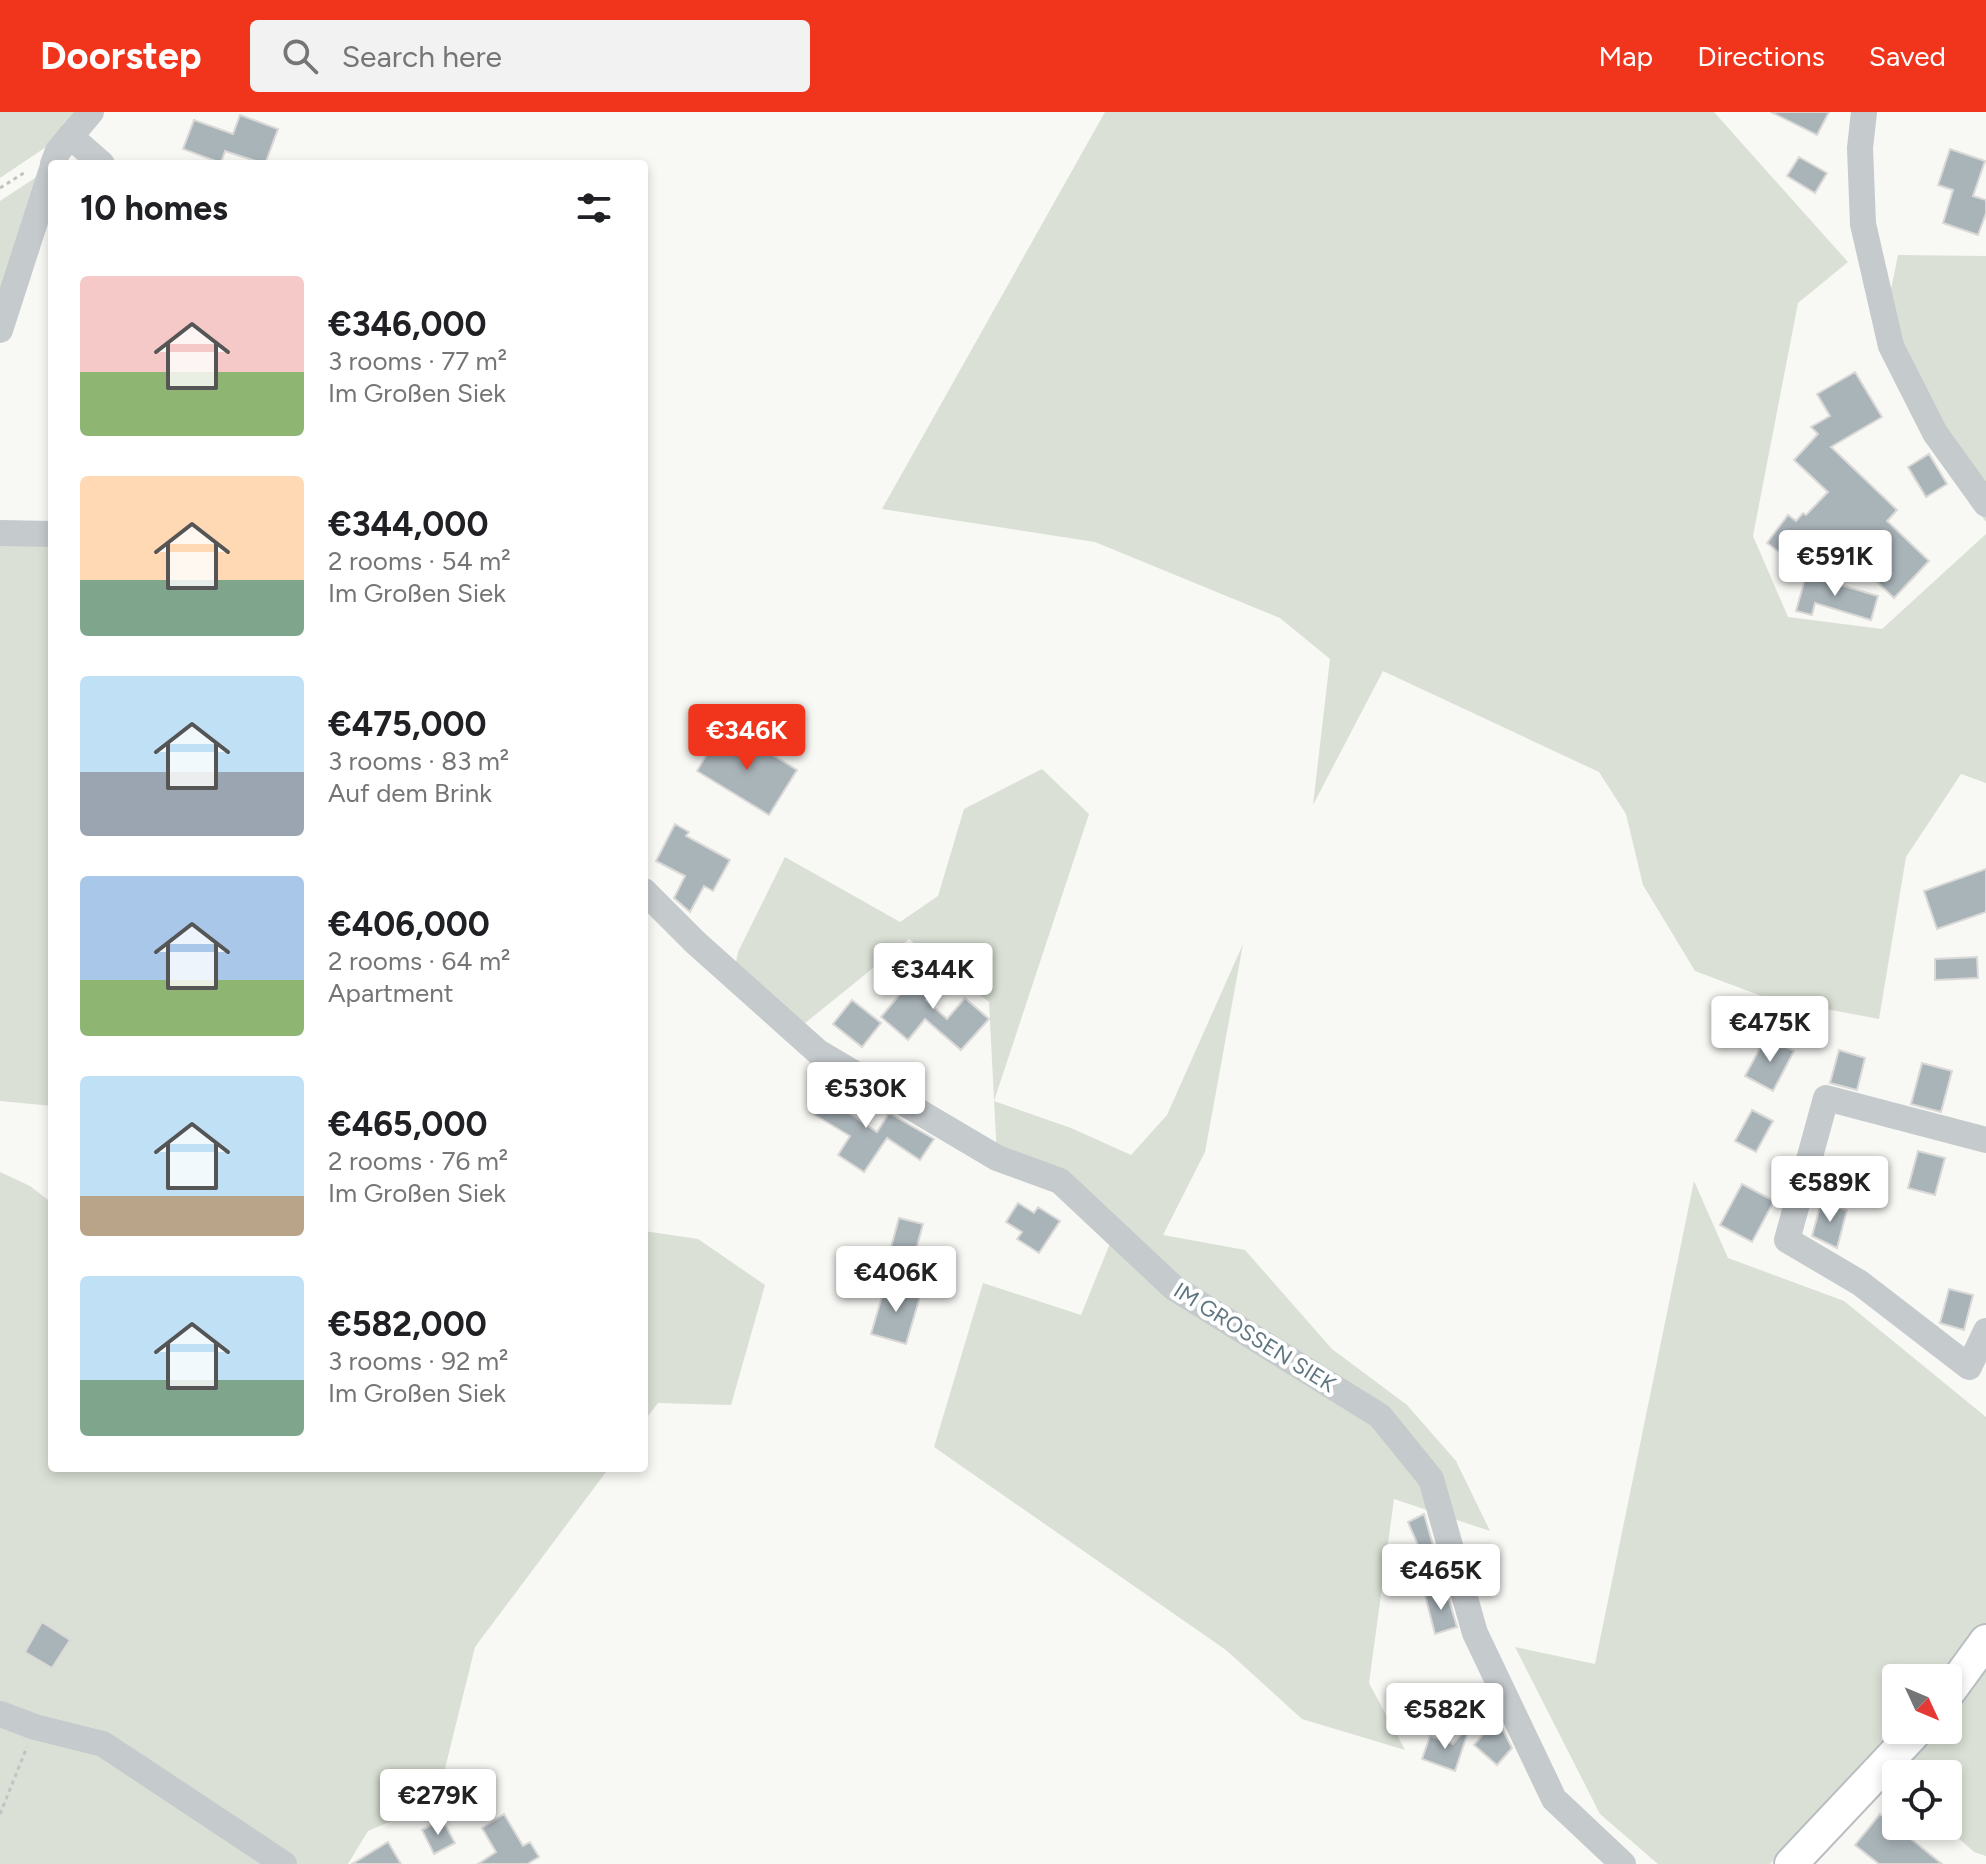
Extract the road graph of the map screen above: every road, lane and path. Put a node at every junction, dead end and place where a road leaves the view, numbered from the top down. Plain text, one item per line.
1 (91, 112) edge
2 (1864, 112) edge
3 (70, 136) junction
4 (55, 160) edge
5 (97, 160) edge
6 (48, 181) edge
7 (0, 330) edge
8 (1986, 504) edge
9 (0, 533) edge
10 (48, 534) edge
11 (648, 895) edge
12 (1986, 1140) edge
13 (1986, 1331) edge
14 (1986, 1641) edge
15 (1962, 1674) edge
16 (0, 1714) edge
17 (35, 1727) junction
18 (1904, 1744) edge
19 (0, 1814) edge
20 (284, 1864) edge
21 (1623, 1864) edge
22 (1791, 1864) edge

1 - 3 street
2 - 8 street
3 - 4 street
3 - 5 street
6 - 7 street
9 - 10 street
11 - 21 street, IM GROSSEN SIEK
12 - 13 street
14 - 15 main road
16 - 17 street
17 - 19 path
17 - 20 street
18 - 22 main road

